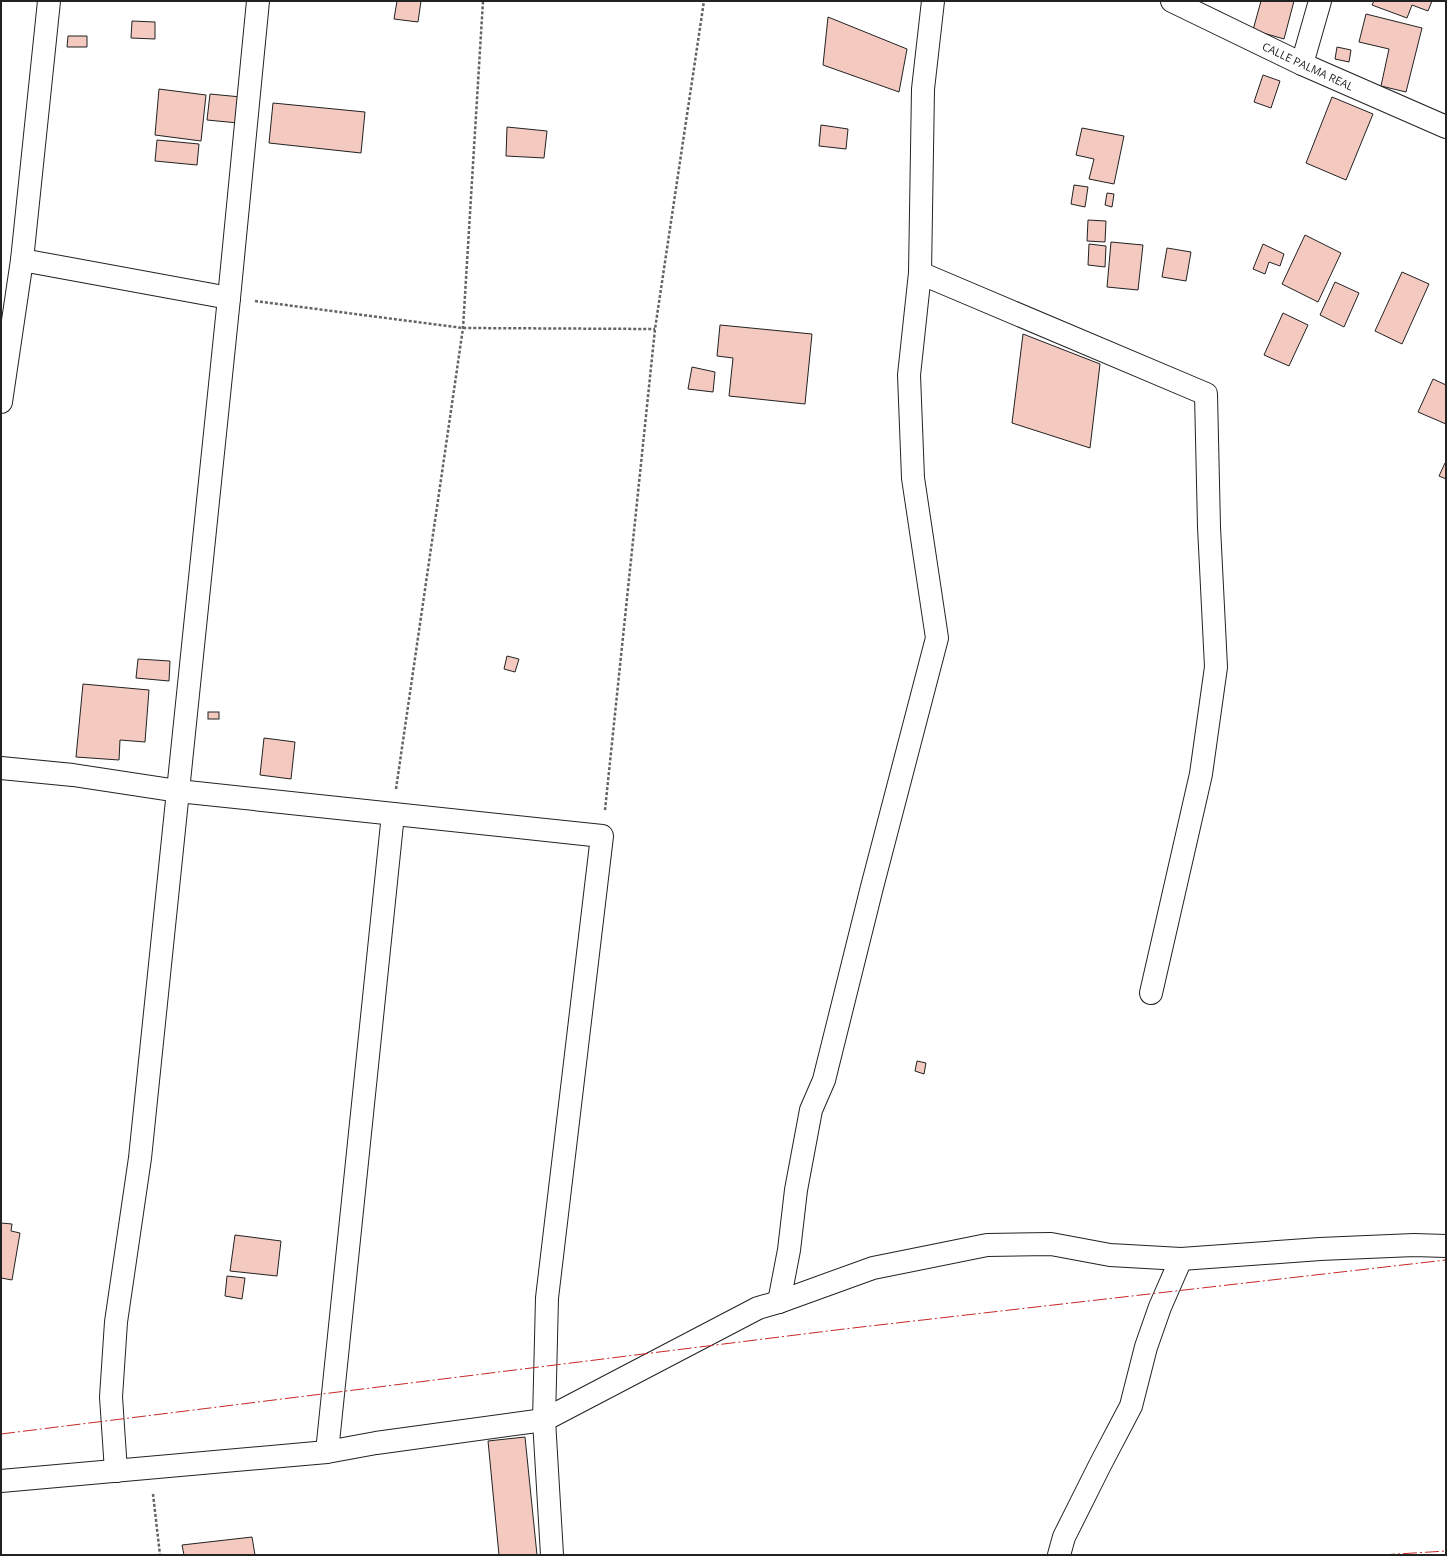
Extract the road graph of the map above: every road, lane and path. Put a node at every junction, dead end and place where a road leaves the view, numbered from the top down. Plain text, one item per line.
1 (49, 1) edge
2 (258, 1) edge
3 (483, 1) edge
4 (704, 1) edge
5 (933, 1) edge
6 (1172, 1) edge
7 (1320, 1) edge
8 (1302, 64) junction
9 (1446, 127) edge
10 (22, 260) junction
11 (920, 273) junction
12 (229, 298) junction
13 (463, 328) junction
14 (655, 329) junction
15 (1, 402) edge
16 (1, 768) edge
17 (178, 791) junction
18 (393, 814) junction
19 (602, 836) junction
20 (1151, 993) dead end
21 (1446, 1246) edge
22 (1181, 1259) junction
23 (779, 1302) junction
24 (544, 1420) junction
25 (327, 1452) junction
26 (149, 1468) junction
27 (116, 1471) junction
28 (1, 1481) edge
29 (160, 1555) edge
30 (552, 1555) edge
31 (1059, 1555) edge

1 - 10 street
2 - 12 street
3 - 13 path
4 - 14 path
5 - 11 street
6 - 8 street, CALLE PALMA REAL
7 - 8 street
8 - 9 street, CALLE PALMA REAL
10 - 12 street
10 - 15 street
11 - 20 street
11 - 23 street
12 - 13 path
12 - 17 street
13 - 14 path
13 - 18 path
14 - 19 path
16 - 17 street
17 - 18 street
17 - 27 street
18 - 19 street
18 - 25 street
19 - 24 street
21 - 22 street
22 - 23 street
22 - 31 street
23 - 24 street
24 - 25 street
24 - 30 street
25 - 26 street
26 - 27 street
26 - 29 path
27 - 28 street

